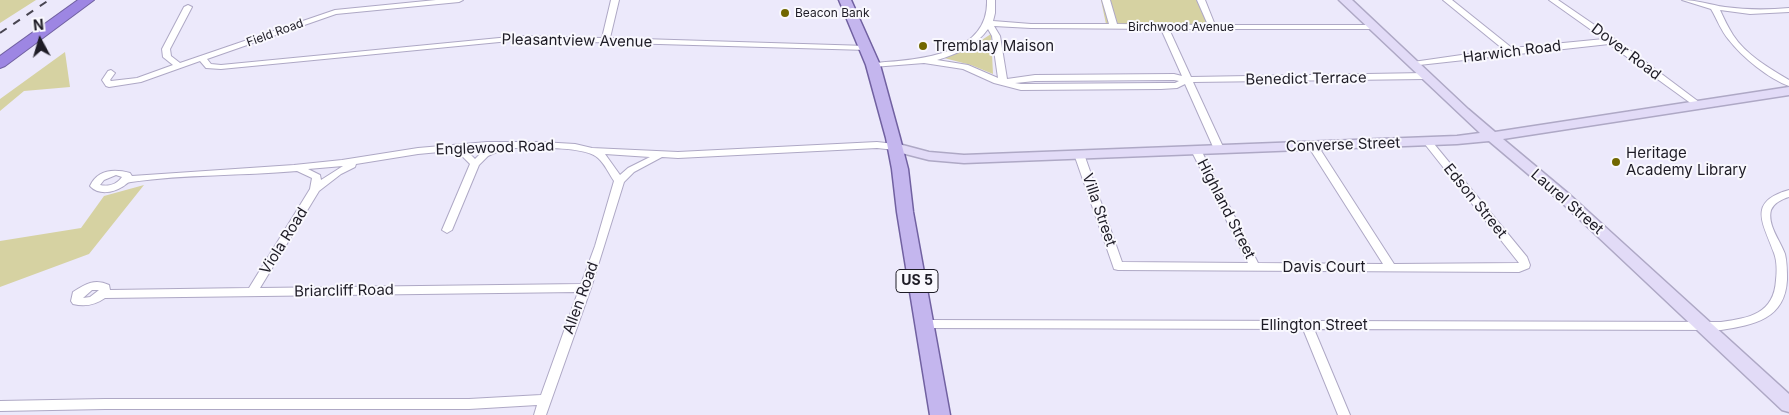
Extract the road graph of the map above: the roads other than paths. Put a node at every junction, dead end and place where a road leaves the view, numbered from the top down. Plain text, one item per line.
1 (68, 0) edge
2 (86, 0) edge
3 (459, 0) edge
4 (615, 0) edge
5 (844, 0) edge
6 (991, 0) edge
7 (1106, 0) edge
8 (1200, 0) edge
9 (1345, 0) edge
10 (1447, 0) edge
11 (1553, 0) edge
12 (1686, 0) edge
13 (1714, 7) junction
14 (188, 8) dead end
15 (1789, 10) edge
16 (989, 22) junction
17 (1114, 27) junction
18 (1373, 27) junction
19 (1164, 28) junction
20 (1212, 28) junction
21 (606, 40) junction
22 (1612, 41) junction
23 (0, 48) edge
24 (867, 48) junction
25 (1510, 51) junction
26 (202, 59) junction
27 (924, 61) junction
28 (0, 63) edge
29 (1413, 64) junction
30 (873, 65) junction
31 (179, 66) junction
32 (112, 73) dead end
33 (1425, 76) junction
34 (1187, 80) junction
35 (1002, 82) junction
36 (1789, 84) edge
37 (1789, 91) edge
38 (1698, 105) junction
39 (1492, 137) junction
40 (1427, 142) junction
41 (509, 144) junction
42 (1313, 146) junction
43 (895, 147) junction
44 (447, 148) junction
45 (1220, 149) junction
46 (1196, 150) junction
47 (592, 151) junction
48 (1080, 154) junction
49 (662, 155) junction
50 (373, 158) junction
51 (476, 164) junction
52 (294, 168) junction
53 (126, 179) dead end
54 (619, 181) junction
55 (315, 189) junction
56 (1789, 194) edge
57 (447, 230) dead end
58 (1774, 243) junction
59 (1523, 260) joint
60 (1789, 261) edge
61 (1118, 266) joint
62 (1255, 267) junction
63 (1391, 267) junction
64 (586, 288) junction
65 (1787, 291) edge
66 (252, 293) junction
67 (102, 294) dead end
68 (925, 324) junction
69 (1307, 325) junction
70 (1704, 326) junction
71 (545, 400) junction
72 (1789, 405) edge
73 (5, 409) edge
74 (540, 415) edge
75 (940, 415) edge
76 (1344, 415) edge

1 - 23 highway
2 - 28 highway
3 - 26 street, Field Road
4 - 21 street
5 - 24 main road, US 5
6 - 16 street
7 - 17 street
8 - 20 street
9 - 18 main road, Laurel Street
10 - 25 street
11 - 22 street, Dover Road
12 - 13 street
13 - 15 street
13 - 36 street
14 - 31 street
16 - 17 street, Birchwood Avenue
16 - 27 street
16 - 35 street
17 - 19 street, Birchwood Avenue
18 - 20 street, Birchwood Avenue
18 - 29 main road, Laurel Street
19 - 20 street, Birchwood Avenue
19 - 34 street
21 - 24 street, Pleasantview Avenue
21 - 26 street, Pleasantview Avenue
22 - 25 street, Harwich Road
22 - 38 street, Dover Road
24 - 30 main road, US 5
25 - 29 street, Harwich Road
26 - 31 street, Field Road
27 - 30 street
27 - 35 street, Benedict Terrace
29 - 33 main road, Laurel Street
30 - 43 main road, US 5
31 - 32 street, Field Road
33 - 34 street, Benedict Terrace
33 - 39 main road, Laurel Street
34 - 35 street, Benedict Terrace
34 - 45 street
37 - 38 main road, Converse Street
38 - 39 main road, Converse Street
39 - 40 main road, Converse Street
39 - 70 main road, Laurel Street
40 - 42 main road, Converse Street
40 - 59 street, Edson Street
41 - 44 street, Englewood Road
41 - 47 street, Englewood Road
41 - 51 street
42 - 45 main road, Converse Street
42 - 63 street
43 - 48 main road, Converse Street
43 - 49 street, Englewood Road
43 - 68 main road, US 5
44 - 50 street, Englewood Road
44 - 51 street
45 - 46 main road, Converse Street
46 - 48 main road, Converse Street
46 - 62 street, Highland Street
47 - 49 street, Englewood Road
47 - 54 street
48 - 61 street, Villa Street
49 - 54 street
50 - 52 street, Englewood Road
50 - 55 street, Viola Road
51 - 57 street
52 - 53 street, Englewood Road
52 - 55 street
54 - 64 street, Allen Road
55 - 66 street, Viola Road
56 - 58 street
58 - 60 street
58 - 65 street
59 - 63 street, Davis Court
61 - 62 street, Davis Court
62 - 63 street, Davis Court
64 - 66 street, Briarcliff Road
64 - 71 street, Allen Road
65 - 70 street, Ellington Street
66 - 67 street, Briarcliff Road
68 - 69 street, Ellington Street
68 - 75 main road, US 5
69 - 70 street, Ellington Street
69 - 76 street
70 - 72 main road, Laurel Street
71 - 73 street
71 - 74 street, Allen Road

